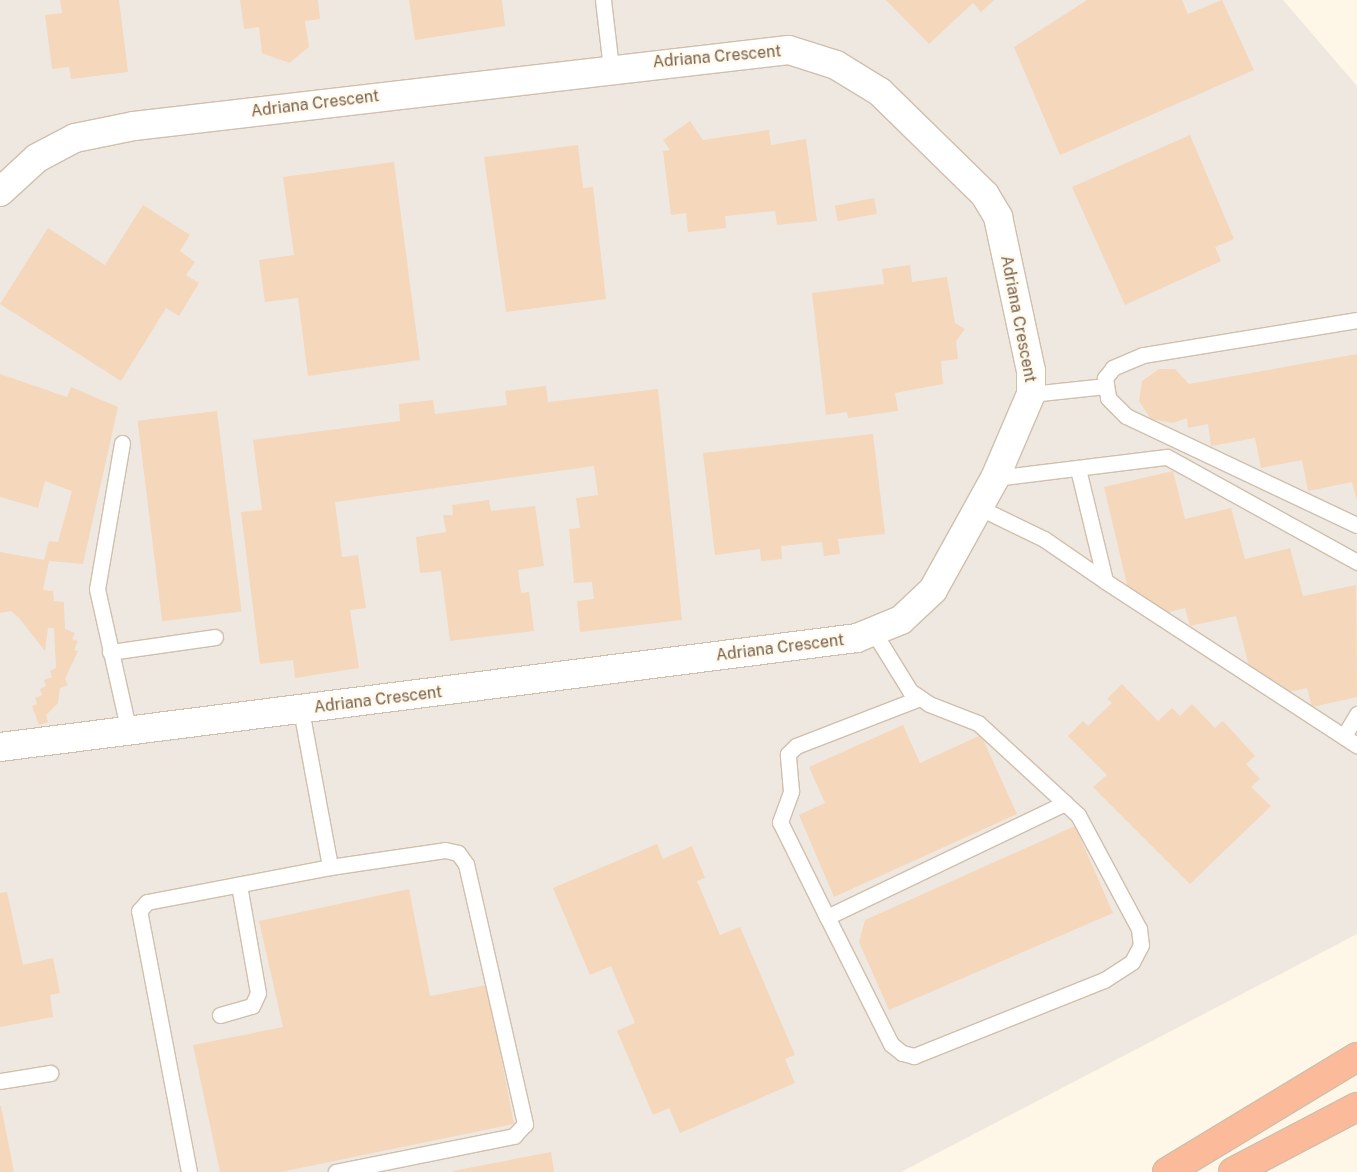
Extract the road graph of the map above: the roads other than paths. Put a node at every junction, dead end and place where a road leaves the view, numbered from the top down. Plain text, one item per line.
1 (603, 0) edge
2 (611, 68) junction
3 (0, 192) edge
4 (1357, 320) edge
5 (1106, 386) junction
6 (1031, 394) junction
7 (122, 443) dead end
8 (1078, 469) junction
9 (995, 478) junction
10 (980, 508) junction
11 (1357, 526) edge
12 (1357, 562) edge
13 (1105, 582) junction
14 (873, 631) junction
15 (215, 637) dead end
16 (110, 652) junction
17 (920, 698) junction
18 (301, 710) junction
19 (1357, 714) edge
20 (128, 732) junction
21 (1344, 736) junction
22 (1357, 745) edge
23 (0, 747) edge
24 (1065, 803) junction
25 (330, 868) junction
26 (239, 884) junction
27 (827, 917) junction
28 (220, 1014) dead end
29 (1357, 1057) edge
30 (50, 1073) dead end
31 (0, 1081) edge
32 (1357, 1107) edge
33 (190, 1172) edge
34 (336, 1172) edge
35 (1167, 1172) edge
36 (1233, 1172) edge

1 - 2 lane
2 - 3 street, Adriana Crescent
2 - 6 street, Adriana Crescent
4 - 5 lane
5 - 6 lane
5 - 11 lane
6 - 9 street, Adriana Crescent
7 - 16 lane
8 - 9 lane
8 - 12 lane
8 - 13 lane
9 - 10 street, Adriana Crescent
10 - 13 lane
10 - 14 street, Adriana Crescent
13 - 21 lane
14 - 17 lane
14 - 18 street, Adriana Crescent
15 - 16 lane
16 - 20 lane
17 - 24 lane
17 - 27 lane
18 - 20 street, Adriana Crescent
18 - 25 lane
19 - 21 lane
20 - 23 street, Adriana Crescent
21 - 22 lane
24 - 27 lane
24 - 27 lane
25 - 26 lane
25 - 34 lane
26 - 28 lane
26 - 33 lane
29 - 35 highway
30 - 31 lane
32 - 36 highway

